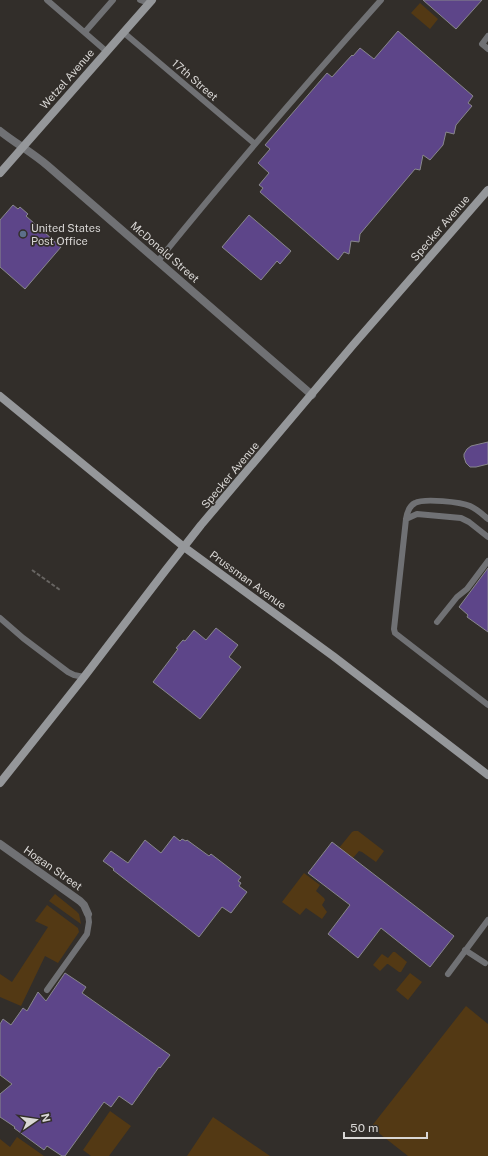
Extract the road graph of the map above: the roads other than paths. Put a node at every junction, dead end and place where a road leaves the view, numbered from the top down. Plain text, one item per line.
1 (47, 0) edge
2 (113, 0) edge
3 (140, 0) edge
4 (381, 0) edge
5 (151, 1) edge
6 (85, 32) junction
7 (123, 32) junction
8 (488, 36) edge
9 (488, 49) edge
10 (106, 51) junction
11 (0, 131) edge
12 (255, 144) junction
13 (22, 147) junction
14 (0, 173) edge
15 (488, 190) edge
16 (158, 261) junction
17 (312, 395) junction
18 (0, 396) edge
19 (488, 518) edge
20 (406, 519) junction
21 (488, 537) edge
22 (184, 547) junction
23 (488, 561) edge
24 (0, 618) edge
25 (437, 622) dead end
26 (84, 677) junction
27 (488, 705) edge
28 (488, 775) edge
29 (0, 783) edge
30 (0, 844) edge
31 (88, 914) joint
32 (488, 920) edge
33 (465, 950) junction
34 (485, 963) dead end
35 (448, 974) dead end
36 (47, 990) dead end

1 - 6 lane
2 - 6 lane
3 - 5 lane
4 - 12 lane
5 - 7 street, Wetzel Avenue
6 - 10 lane
7 - 10 street, Wetzel Avenue
7 - 12 lane, 17th Street
8 - 9 lane
10 - 13 street, Wetzel Avenue
11 - 13 street, McDonald Street
12 - 16 lane
13 - 14 street, Wetzel Avenue
13 - 16 street, McDonald Street
15 - 17 street, Specker Avenue
16 - 17 street, McDonald Street
17 - 22 street, Specker Avenue
18 - 22 street, Prussman Avenue
19 - 20 lane
20 - 21 lane
20 - 27 lane
22 - 26 street, Specker Avenue
22 - 28 street, Prussman Avenue
23 - 25 lane
24 - 26 lane
26 - 29 street, Specker Avenue
30 - 31 street, Hogan Street
31 - 36 lane
32 - 33 lane
33 - 34 lane
33 - 35 lane

